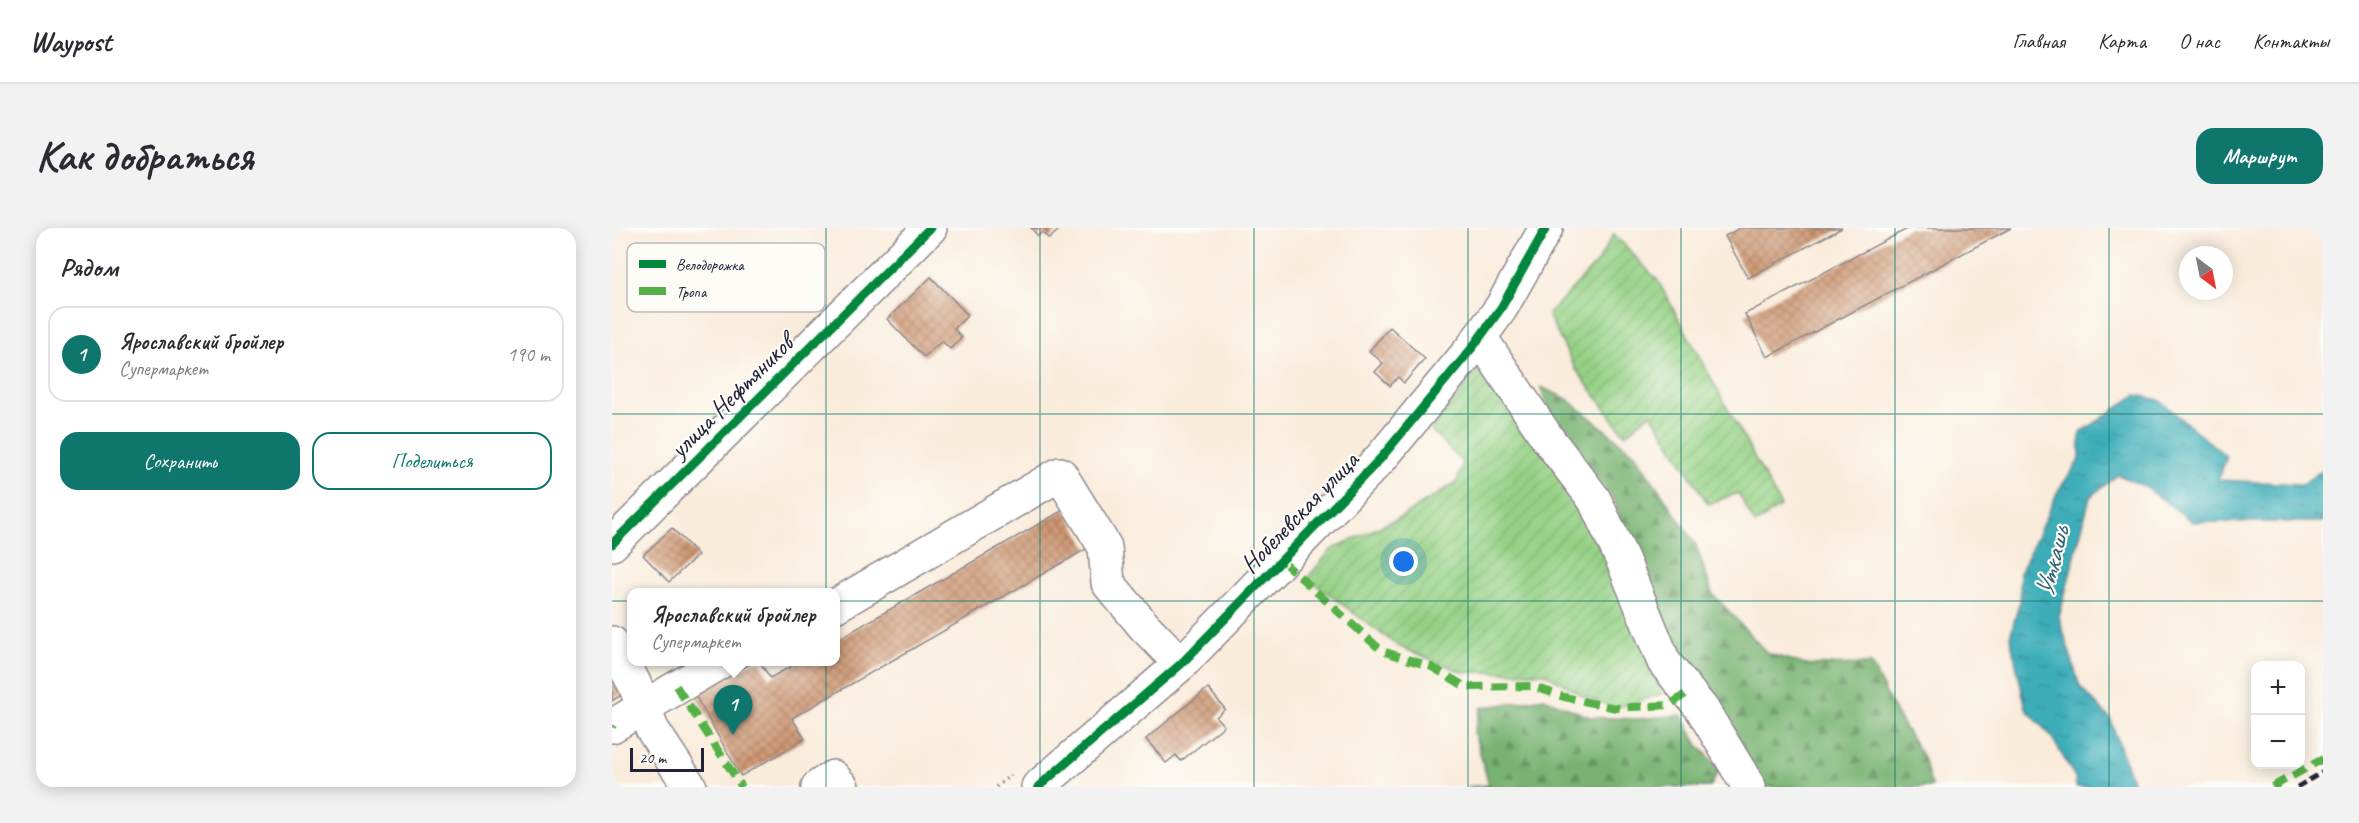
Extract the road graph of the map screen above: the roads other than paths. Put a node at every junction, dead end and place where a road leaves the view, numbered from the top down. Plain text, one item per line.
1 (930, 228) edge
2 (1546, 228) edge
3 (1480, 337) junction
4 (612, 544) edge
5 (840, 603) edge
6 (612, 643) edge
7 (1181, 664) junction
8 (713, 666) edge
9 (643, 707) junction
10 (612, 726) edge
11 (1026, 780) edge
12 (690, 787) edge
13 (818, 787) edge
14 (842, 787) edge
15 (1749, 787) edge

1 - 4 street, улица Нефтяников
2 - 3 street, Нобелевская улица
3 - 7 street, Нобелевская улица
3 - 15 street
5 - 7 street
6 - 9 street
7 - 11 street, Нобелевская улица
8 - 9 street
9 - 10 street
9 - 12 street
13 - 14 street

